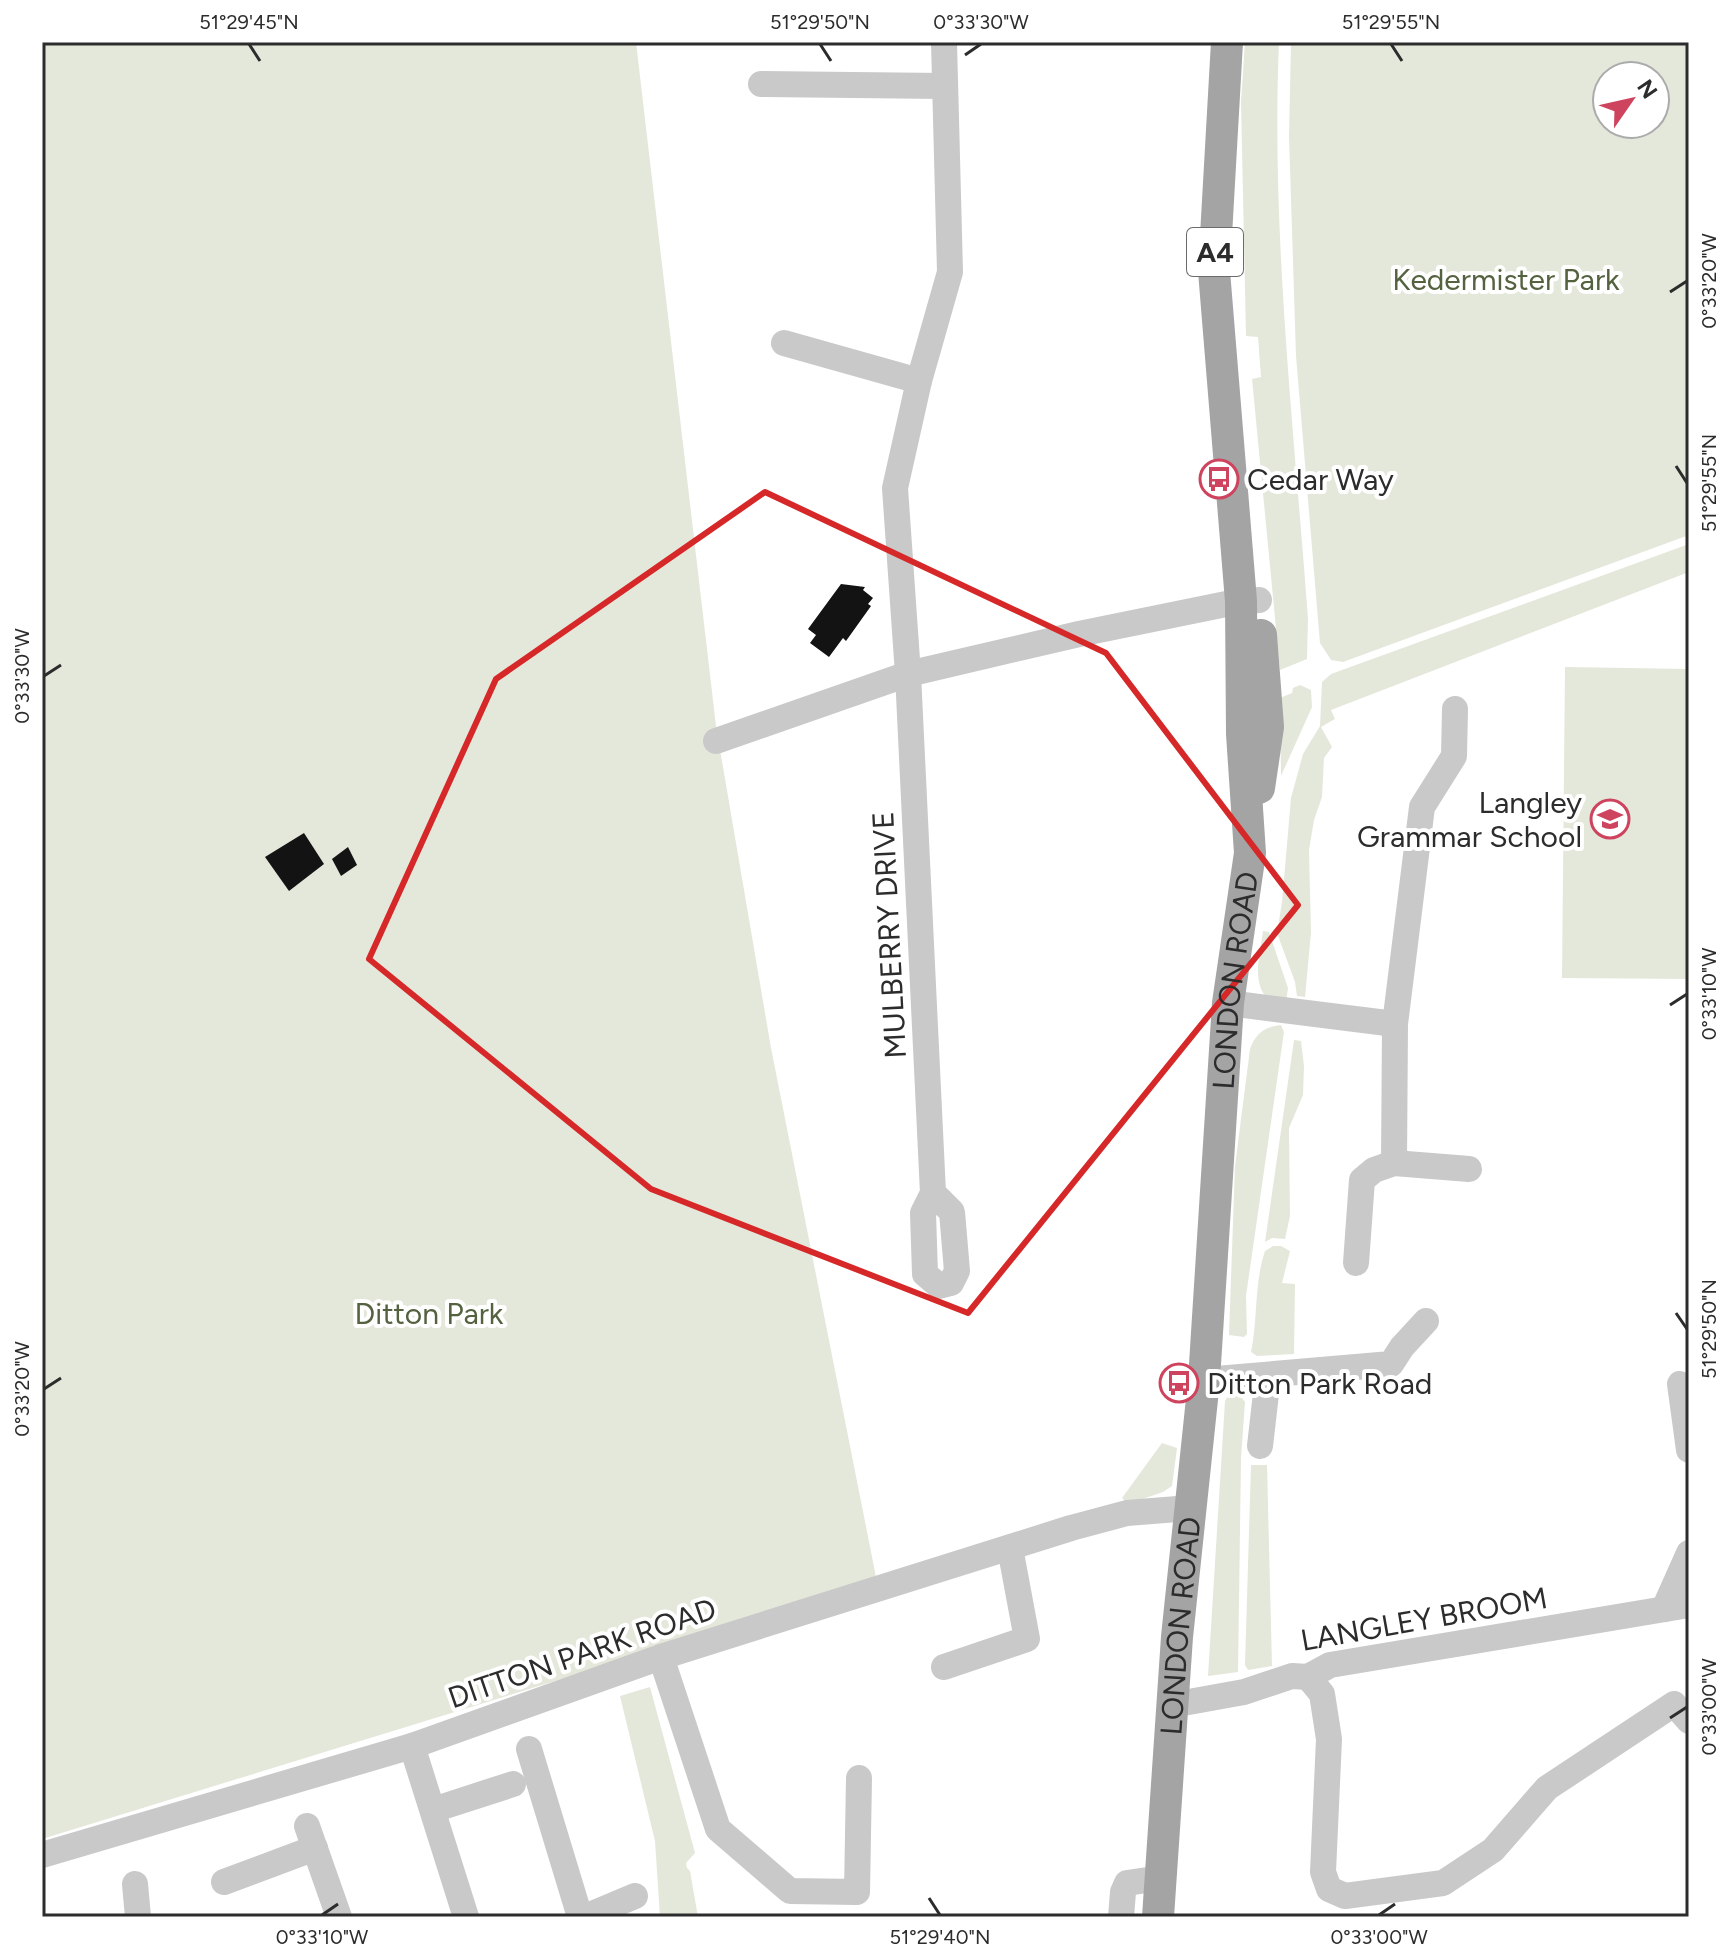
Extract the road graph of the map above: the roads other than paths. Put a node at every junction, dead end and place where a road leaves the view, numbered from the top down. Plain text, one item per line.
1 (944, 42) edge
2 (1227, 42) edge
3 (761, 84) dead end
4 (944, 86) junction
5 (784, 343) dead end
6 (919, 381) junction
7 (1250, 601) junction
8 (908, 674) junction
9 (1455, 709) dead end
10 (716, 741) dead end
11 (1228, 1003) junction
12 (1395, 1024) junction
13 (1394, 1163) junction
14 (1469, 1169) dead end
15 (933, 1193) dead end
16 (1356, 1263) dead end
17 (1426, 1321) dead end
18 (1268, 1376) junction
19 (1204, 1380) junction
20 (1680, 1384) dead end
21 (1260, 1446) dead end
22 (1689, 1450) edge
23 (1190, 1508) junction
24 (1010, 1548) junction
25 (1689, 1553) edge
26 (1676, 1607) edge
27 (661, 1657) junction
28 (944, 1667) dead end
29 (1308, 1677) junction
30 (1172, 1705) junction
31 (1689, 1721) edge
32 (412, 1746) junction
33 (529, 1749) dead end
34 (859, 1778) dead end
35 (513, 1784) dead end
36 (433, 1810) junction
37 (42, 1855) edge
38 (1161, 1878) junction
39 (224, 1882) dead end
40 (135, 1884) dead end
41 (635, 1896) dead end
42 (138, 1917) edge
43 (339, 1917) edge
44 (466, 1917) edge
45 (583, 1917) edge
46 (1121, 1917) edge
47 (1158, 1917) edge

1 - 4 street, MULBERRY DRIVE
2 - 7 main road, LONDON ROAD / A4
3 - 4 street
4 - 6 street, MULBERRY DRIVE
5 - 6 street
6 - 8 street, MULBERRY DRIVE
7 - 8 street
7 - 11 main road, LONDON ROAD
8 - 10 street
8 - 15 street, MULBERRY DRIVE
9 - 12 street
11 - 12 street
11 - 19 main road, LONDON ROAD
12 - 13 street
13 - 14 street
13 - 16 street
17 - 18 street
18 - 19 street
18 - 21 street
19 - 23 main road, LONDON ROAD
20 - 22 street
23 - 24 street, DITTON PARK ROAD
23 - 30 main road, LONDON ROAD
24 - 27 street, DITTON PARK ROAD
24 - 28 street
25 - 26 street
26 - 29 street, LANGLEY BROOM
27 - 32 street, DITTON PARK ROAD
27 - 34 street
29 - 30 street, LANGLEY BROOM
29 - 31 street
30 - 38 main road, LONDON ROAD
32 - 36 street
32 - 37 street, DITTON PARK ROAD
33 - 45 street
35 - 36 street
36 - 44 street
38 - 46 street
38 - 47 main road, LONDON ROAD
39 - 43 street
40 - 42 street
41 - 45 street

